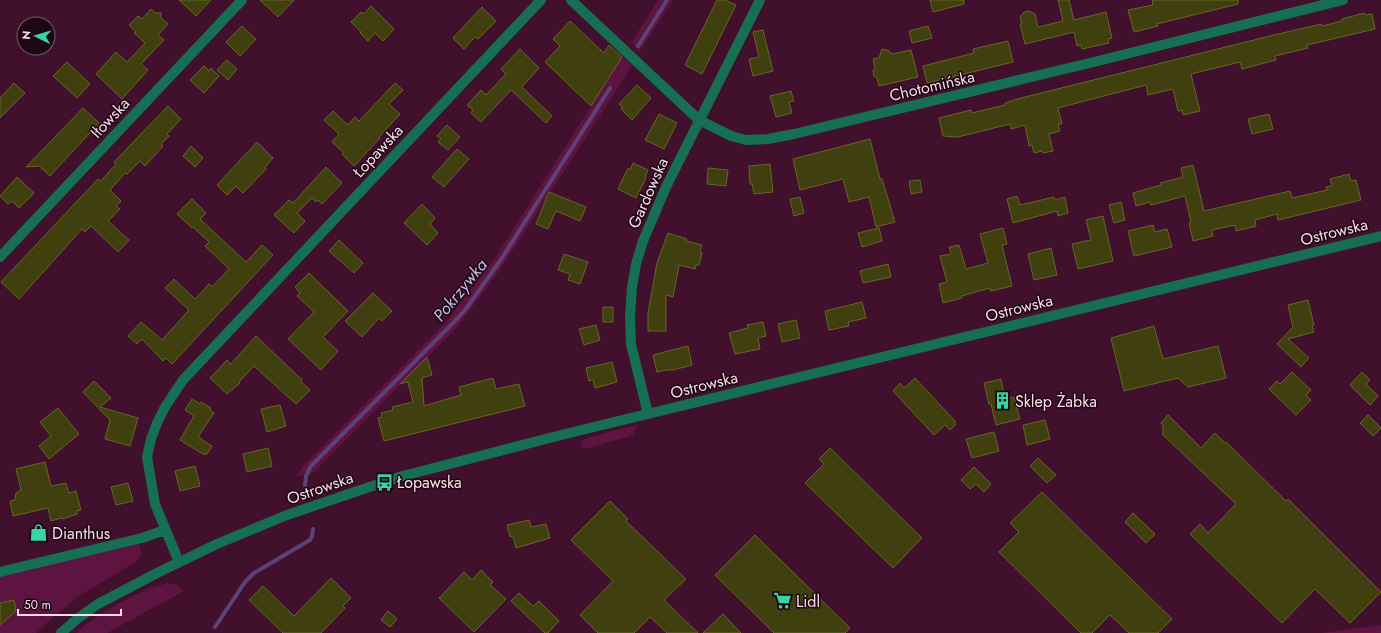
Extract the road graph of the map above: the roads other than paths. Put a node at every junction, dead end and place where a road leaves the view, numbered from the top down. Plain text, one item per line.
1 (242, 0) edge
2 (541, 0) edge
3 (571, 0) edge
4 (760, 0) edge
5 (1343, 0) edge
6 (699, 120) junction
7 (1381, 236) edge
8 (0, 257) edge
9 (648, 414) junction
10 (165, 530) junction
11 (179, 562) junction
12 (0, 572) edge
13 (61, 633) edge

1 - 8 street, Iłowska
2 - 10 street, Łopawska
3 - 6 street, Chotomińska
4 - 6 street, Gardowska
5 - 6 street, Chotomińska
6 - 9 street, Gardowska
7 - 9 street, Ostrowska
9 - 11 street, Ostrowska
10 - 11 street, Łopawska
10 - 12 street
11 - 13 street, Ostrowska

